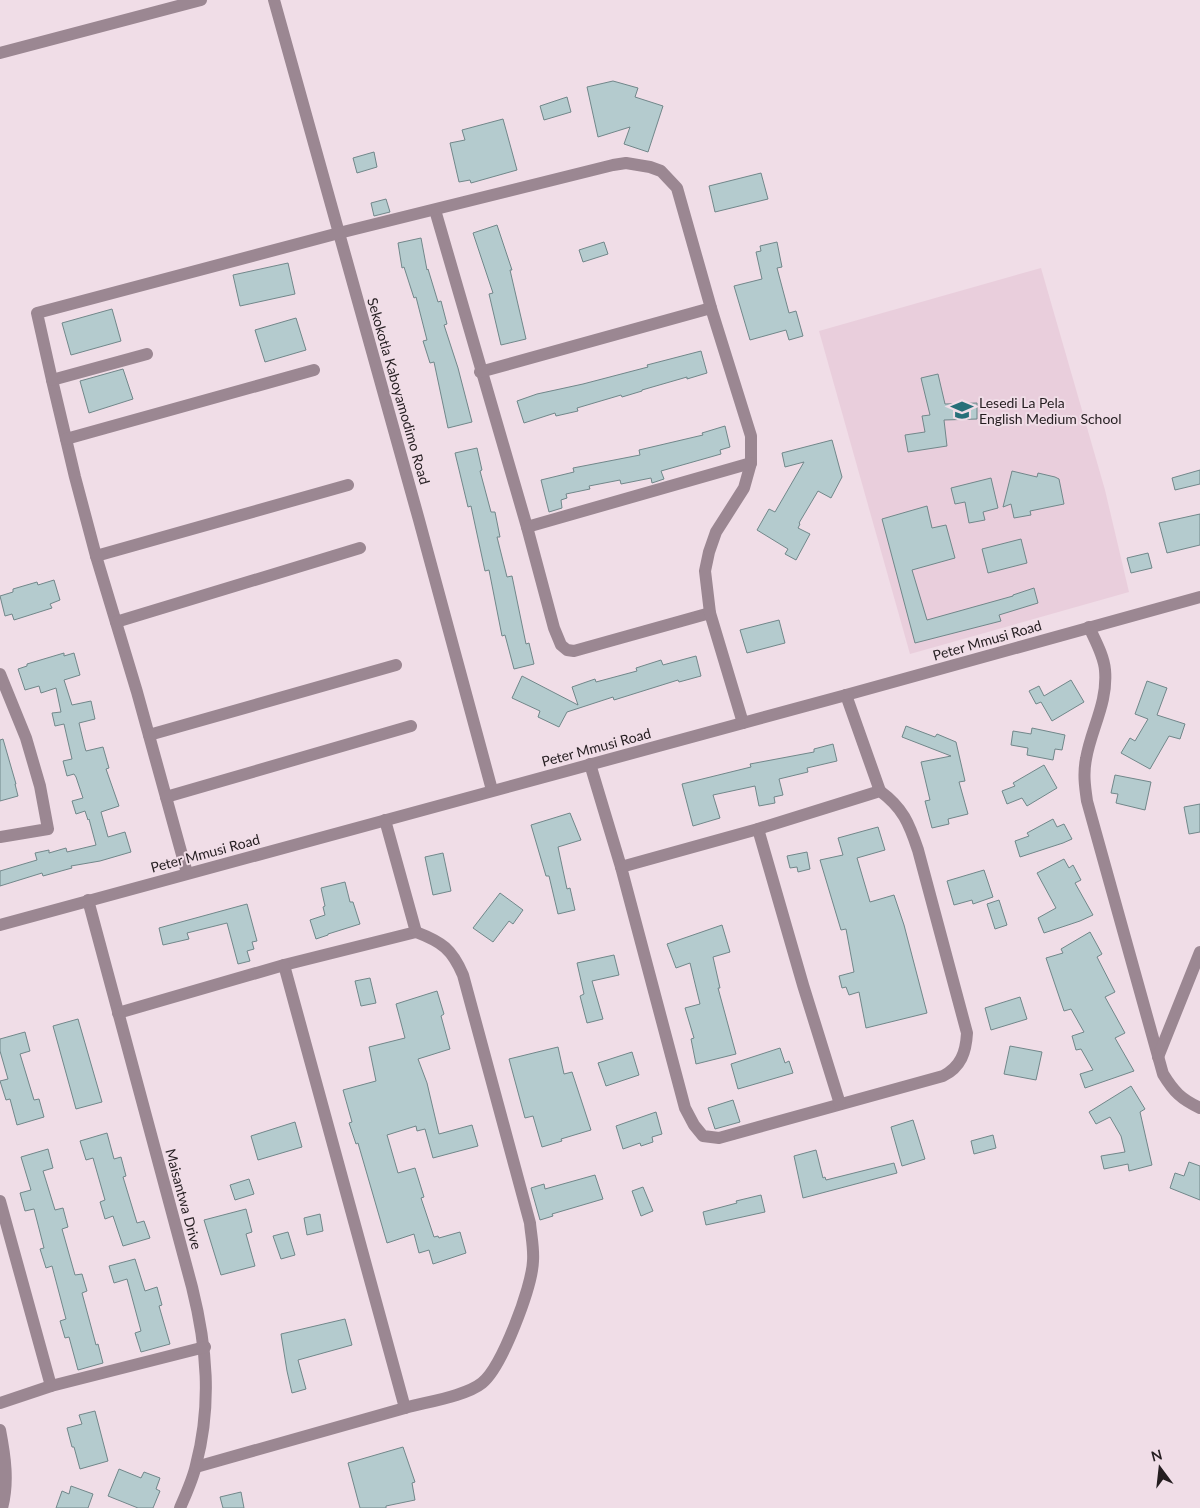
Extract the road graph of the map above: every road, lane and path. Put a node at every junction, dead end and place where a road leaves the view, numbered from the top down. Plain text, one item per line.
1 (201, 0) edge
2 (274, 0) edge
3 (0, 53) edge
4 (434, 210) junction
5 (339, 233) junction
6 (711, 308) junction
7 (147, 354) dead end
8 (314, 370) dead end
9 (480, 372) junction
10 (52, 380) junction
11 (66, 439) junction
12 (751, 463) junction
13 (348, 485) dead end
14 (527, 527) junction
15 (360, 548) dead end
16 (96, 556) junction
17 (1200, 596) edge
18 (710, 613) junction
19 (116, 622) junction
20 (1090, 627) junction
21 (396, 665) dead end
22 (0, 674) edge
23 (846, 695) junction
24 (743, 723) junction
25 (411, 726) dead end
26 (149, 735) junction
27 (590, 764) junction
28 (492, 790) junction
29 (880, 791) junction
30 (166, 797) junction
31 (385, 820) junction
32 (758, 828) junction
33 (0, 837) edge
34 (621, 867) junction
35 (187, 873) junction
36 (88, 900) junction
37 (0, 924) edge
38 (416, 932) junction
39 (1200, 952) edge
40 (284, 965) junction
41 (118, 1012) junction
42 (1158, 1057) junction
43 (840, 1104) junction
44 (1200, 1108) edge
45 (0, 1201) edge
46 (204, 1347) junction
47 (51, 1386) junction
48 (0, 1403) edge
49 (405, 1408) junction
50 (0, 1430) edge
51 (196, 1467) junction
52 (2, 1508) edge
53 (180, 1508) edge

1 - 3 street
2 - 5 street, Sekokotla Kaboyamodimo Road
4 - 5 street
4 - 6 street
4 - 9 street
5 - 10 street
5 - 28 street, Sekokotla Kaboyamodimo Road
6 - 9 street
6 - 12 street
7 - 10 street
8 - 11 street
9 - 14 street
10 - 11 street
11 - 16 street
12 - 14 street
12 - 18 street
13 - 16 street
14 - 18 street
15 - 19 street
16 - 19 street
17 - 20 street, Peter Mmusi Road
18 - 24 street
19 - 26 street
20 - 23 street, Peter Mmusi Road
20 - 42 street
21 - 26 street
22 - 33 street
23 - 24 street, Peter Mmusi Road
23 - 29 street
24 - 27 street, Peter Mmusi Road
25 - 30 street
26 - 30 street
27 - 28 street, Peter Mmusi Road
27 - 34 street
28 - 31 street, Peter Mmusi Road
29 - 32 street
29 - 43 street
30 - 35 street
31 - 35 street, Peter Mmusi Road
31 - 38 street
32 - 34 street
32 - 43 street
34 - 43 street
35 - 36 street, Peter Mmusi Road
36 - 37 street, Peter Mmusi Road
36 - 41 street, Maisantwa Drive
38 - 40 street
38 - 49 street
39 - 42 street
40 - 41 street
40 - 49 street
41 - 46 street, Maisantwa Drive
42 - 44 street
45 - 47 street
46 - 47 street
46 - 51 street, Maisantwa Drive
47 - 48 street
49 - 51 street
50 - 52 street
51 - 53 street, Maisantwa Drive

